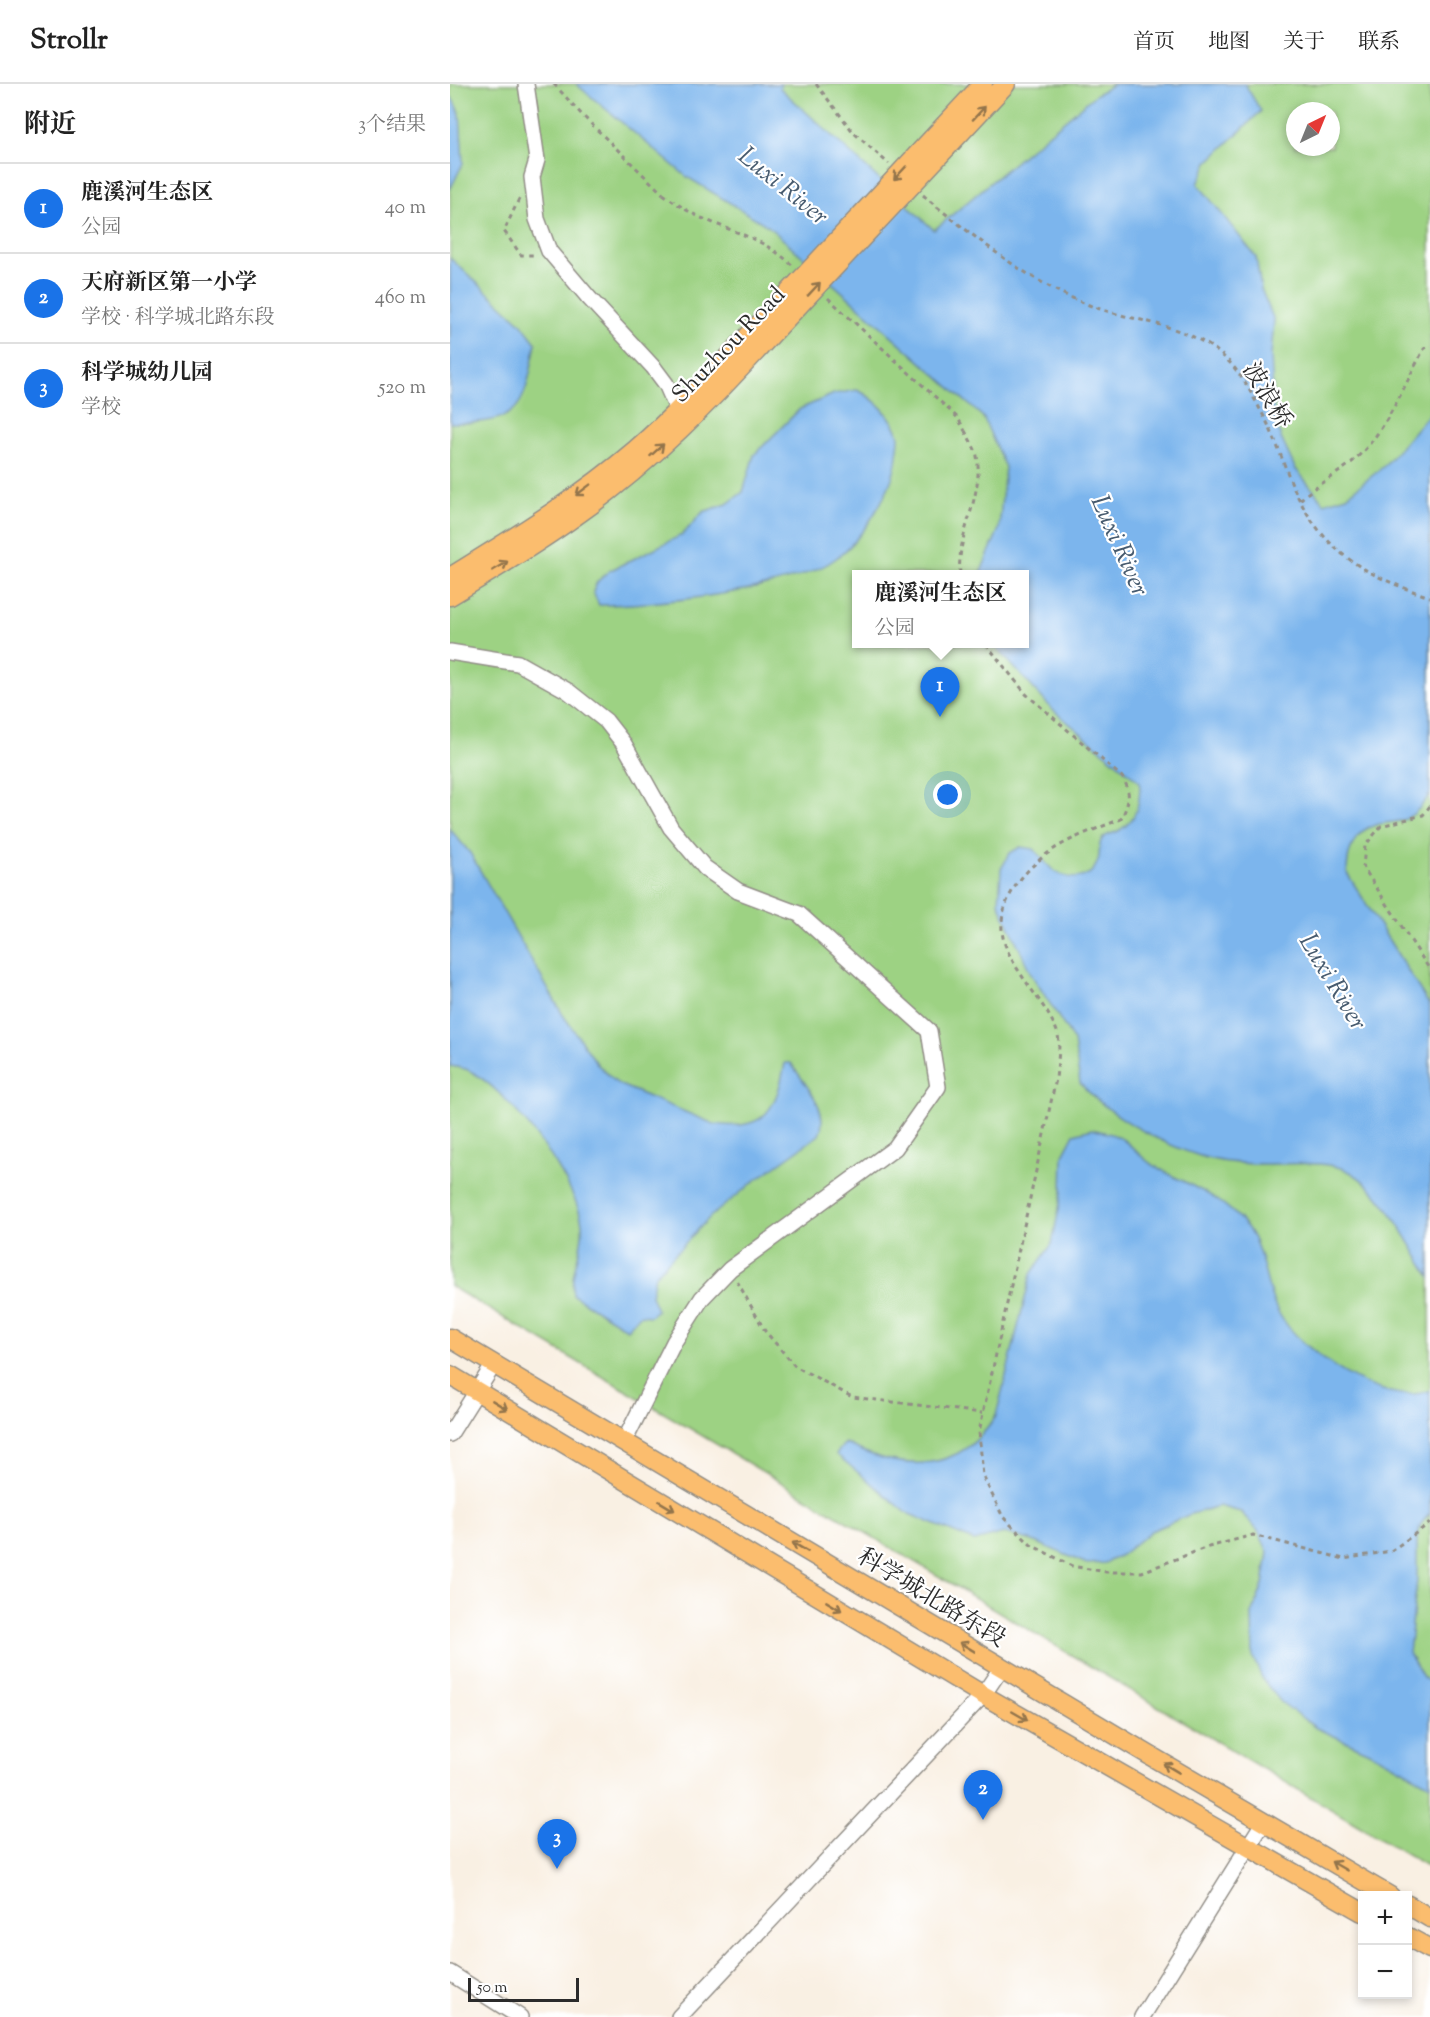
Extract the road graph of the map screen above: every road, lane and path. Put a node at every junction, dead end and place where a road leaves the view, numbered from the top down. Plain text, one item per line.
1 (526, 84) edge
2 (554, 84) edge
3 (816, 84) edge
4 (983, 84) edge
5 (1006, 84) edge
6 (946, 136) junction
7 (895, 170) dead end
8 (532, 177) junction
9 (920, 192) dead end
10 (663, 194) dead end
11 (549, 251) junction
12 (768, 326) junction
13 (1430, 345) edge
14 (677, 410) junction
15 (965, 431) dead end
16 (1300, 500) junction
17 (960, 570) edge
18 (450, 577) edge
19 (450, 596) edge
20 (1430, 597) edge
21 (989, 648) edge
22 (450, 652) edge
23 (1430, 806) edge
24 (1430, 970) edge
25 (730, 1269) junction
26 (450, 1338) edge
27 (494, 1364) junction
28 (450, 1375) edge
29 (478, 1392) junction
30 (982, 1413) junction
31 (450, 1434) edge
32 (624, 1442) junction
33 (1430, 1523) edge
34 (1002, 1667) junction
35 (983, 1695) junction
36 (1263, 1822) junction
37 (1247, 1847) junction
38 (1381, 1891) edge
39 (1412, 1908) edge
40 (1358, 1910) edge
41 (1430, 1918) edge
42 (1412, 1940) edge
43 (1430, 1950) edge
44 (450, 1973) edge
45 (520, 2017) edge
46 (679, 2017) edge
47 (1142, 2017) edge

1 - 8 street
2 - 10 path
3 - 7 path
4 - 6 main road, Shuzhou Road
6 -> 5 main road, Shuzhou Road
6 - 12 main road, Shuzhou Road, bridge
8 - 11 street
8 - 11 path
9 - 16 path, 波浪桥, bridge
11 - 14 street, bridge
12 - 14 main road, Shuzhou Road
19 -> 12 main road, Shuzhou Road
13 - 16 path
14 -> 18 main road, Shuzhou Road
15 - 17 path
16 - 20 path, 波浪桥, bridge
21 - 30 path
22 - 25 street
23 - 24 path
25 - 30 path
25 - 32 street
26 - 27 main road, 科学城北路东段
27 - 29 street
27 - 32 main road, 科学城北路东段
28 - 29 main road
29 - 31 street
29 -> 35 main road
30 - 33 path
34 -> 32 main road, 科学城北路东段
34 - 35 street
36 -> 34 main road, 科学城北路东段
35 -> 37 main road
35 - 46 street
36 - 37 street
38 -> 36 main road, 科学城北路东段
37 - 40 main road
37 - 47 street
39 - 41 main road
42 - 43 main road
44 - 45 street

